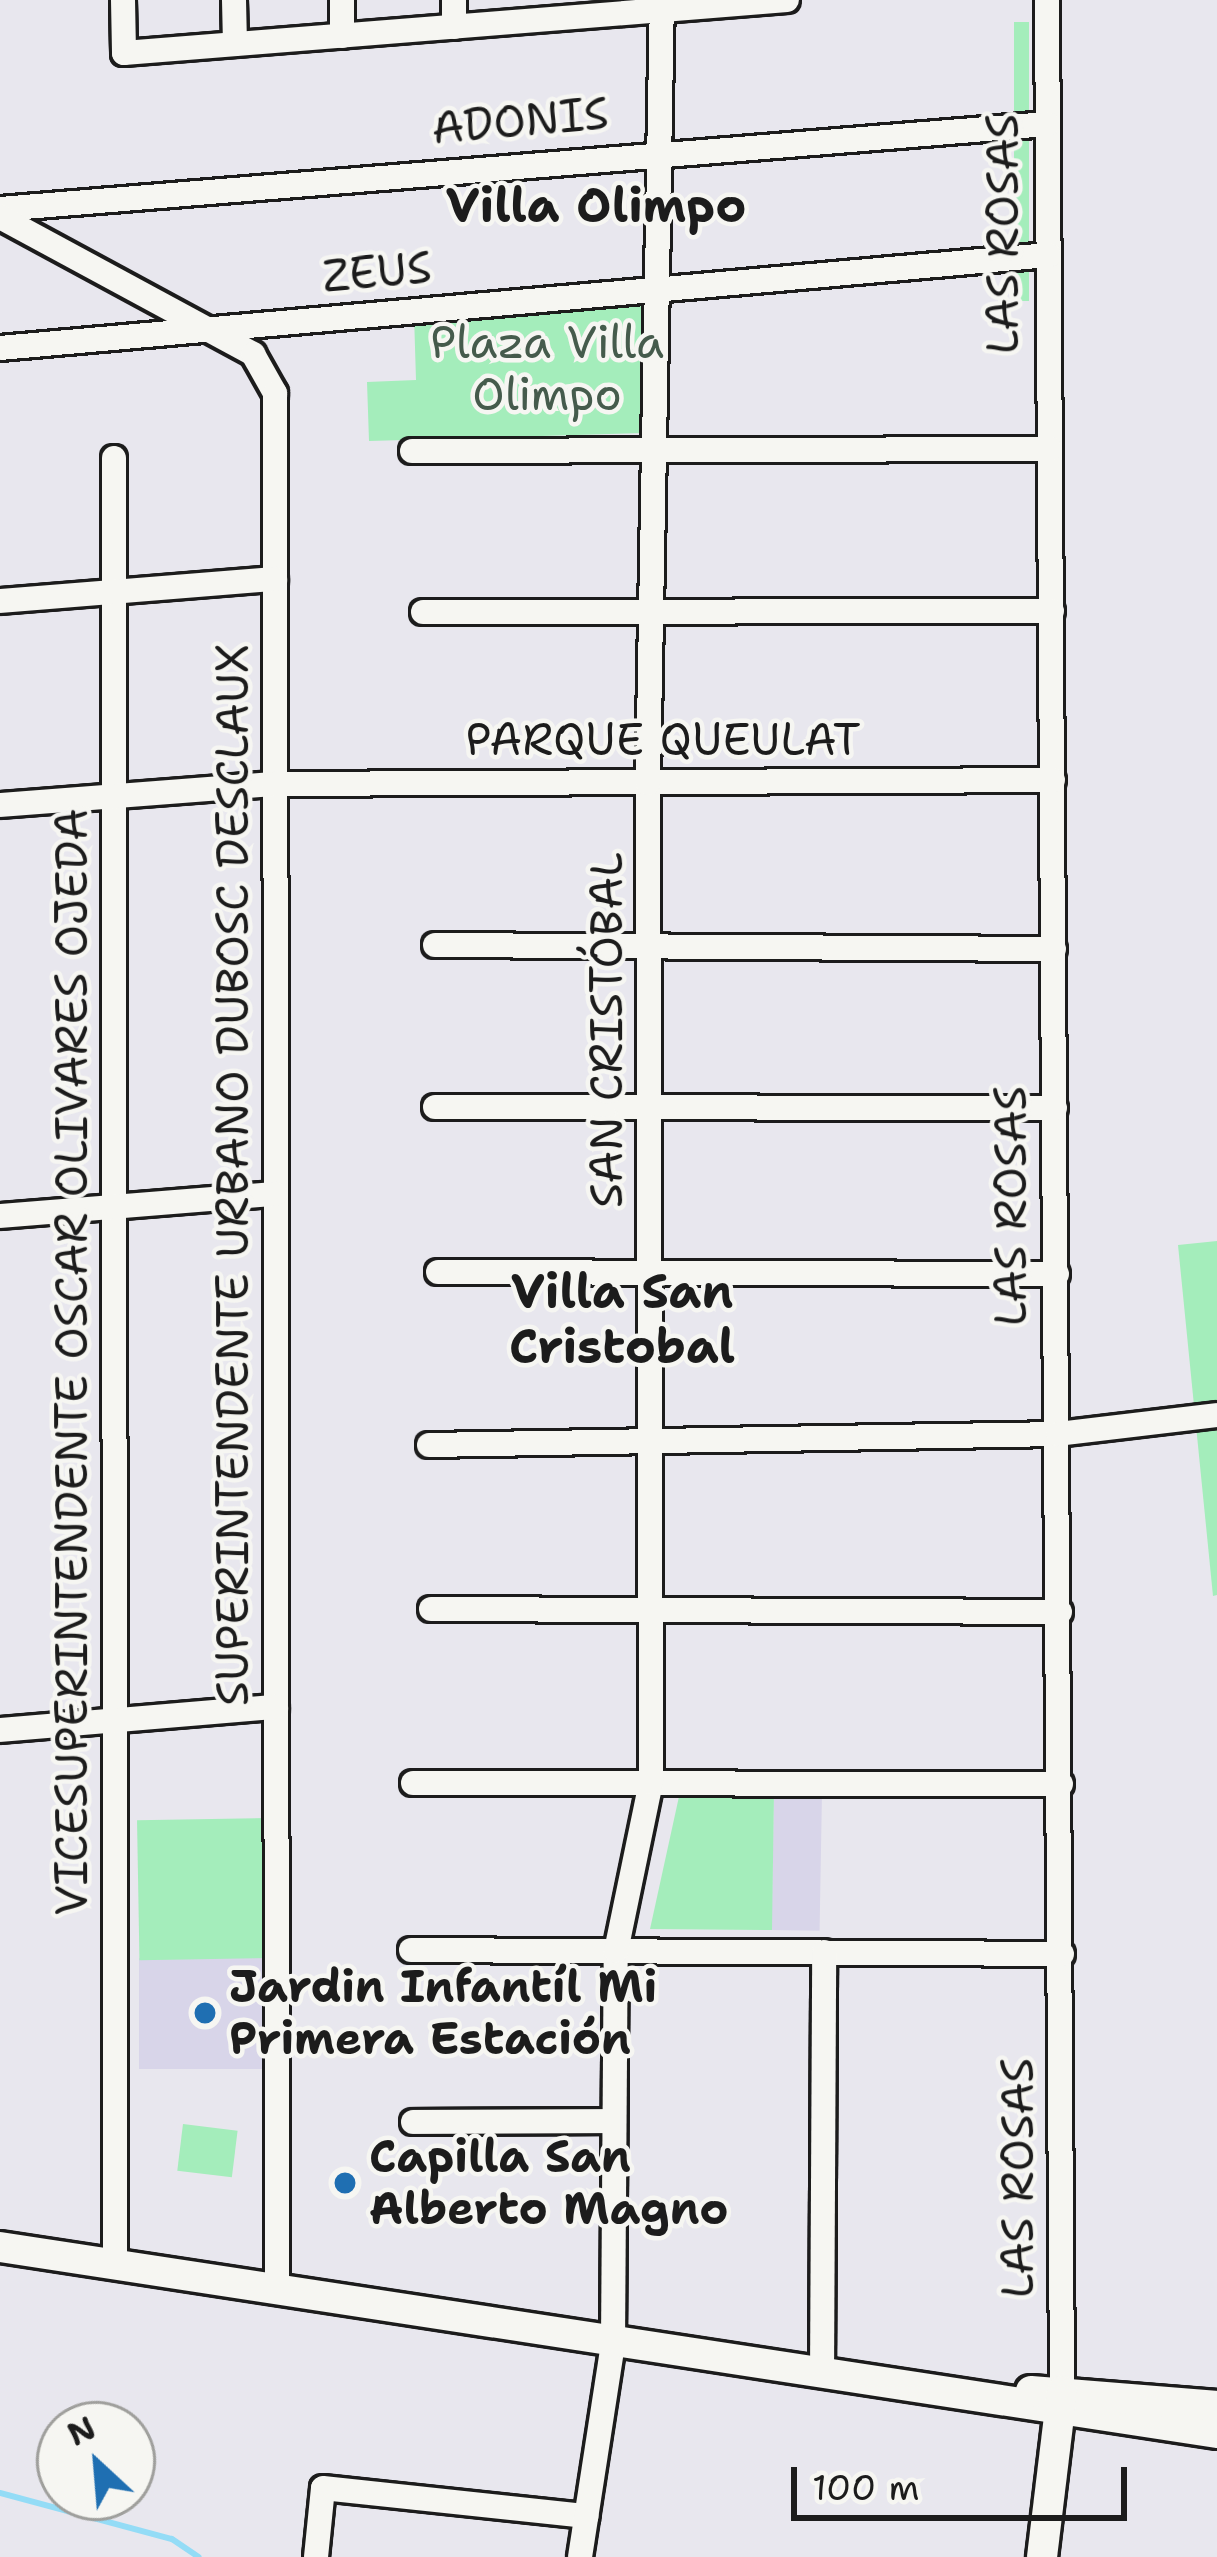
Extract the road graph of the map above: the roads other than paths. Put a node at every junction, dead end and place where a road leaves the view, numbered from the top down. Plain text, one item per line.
1 (124, 0) edge
2 (234, 0) edge
3 (342, 0) edge
4 (454, 0) edge
5 (787, 0) edge
6 (1047, 0) edge
7 (662, 5) edge
8 (564, 9) edge
9 (454, 27) junction
10 (342, 36) junction
11 (235, 44) junction
12 (1048, 124) junction
13 (657, 152) junction
14 (0, 213) edge
15 (1049, 255) junction
16 (656, 289) junction
17 (208, 329) junction
18 (0, 348) edge
19 (1050, 449) junction
20 (653, 450) junction
21 (412, 451) dead end
22 (114, 458) dead end
23 (274, 579) junction
24 (113, 592) junction
25 (0, 601) edge
26 (1052, 611) junction
27 (423, 612) dead end
28 (651, 612) junction
29 (1053, 780) junction
30 (648, 783) junction
31 (274, 784) junction
32 (113, 796) junction
33 (0, 805) edge
34 (435, 945) dead end
35 (649, 946) junction
36 (1054, 949) junction
37 (435, 1107) dead end
38 (649, 1107) junction
39 (1055, 1108) junction
40 (275, 1193) junction
41 (114, 1207) junction
42 (0, 1216) edge
43 (438, 1272) dead end
44 (650, 1272) junction
45 (1057, 1274) junction
46 (1217, 1415) edge
47 (1058, 1434) junction
48 (650, 1443) junction
49 (429, 1445) dead end
50 (431, 1609) dead end
51 (651, 1610) junction
52 (1060, 1612) junction
53 (276, 1707) junction
54 (114, 1720) junction
55 (0, 1730) edge
56 (651, 1782) junction
57 (413, 1783) dead end
58 (1061, 1784) junction
59 (411, 1950) dead end
60 (616, 1951) junction
61 (824, 1952) junction
62 (1062, 1954) junction
63 (614, 2121) junction
64 (412, 2122) dead end
65 (0, 2247) edge
66 (115, 2266) junction
67 (277, 2291) junction
68 (613, 2344) junction
69 (822, 2375) junction
70 (1062, 2401) junction
71 (1217, 2406) edge
72 (1217, 2433) edge
73 (586, 2516) junction
74 (316, 2557) edge
75 (580, 2557) edge
76 (1042, 2557) edge

1 - 11 street
2 - 11 street
3 - 10 street
4 - 9 street
5 - 7 street
6 - 12 street, LAS ROSAS
7 - 8 street
7 - 13 street, SAN CRISTÓBAL
8 - 9 street
9 - 10 street
10 - 11 street
12 - 13 street, ADONIS
12 - 15 street, LAS ROSAS
13 - 14 street, ADONIS
13 - 16 street, SAN CRISTÓBAL
14 - 17 street, SUPERINTENDENTE URBANO DUBOSC DESCLAUX
15 - 16 street, ZEUS
15 - 19 street, LAS ROSAS
16 - 17 street, ZEUS
16 - 20 street, SAN CRISTÓBAL
17 - 18 street, ZEUS
17 - 23 street, SUPERINTENDENTE URBANO DUBOSC DESCLAUX
19 - 20 street
19 - 26 street, LAS ROSAS
20 - 21 street
20 - 28 street, SAN CRISTÓBAL
22 - 24 street, VICESUPERINTENDENTE OSCAR OLIVARES OJEDA
23 - 24 street
23 - 31 street, SUPERINTENDENTE URBANO DUBOSC DESCLAUX
24 - 25 street
24 - 32 street, VICESUPERINTENDENTE OSCAR OLIVARES OJEDA
26 - 28 street
26 - 29 street, LAS ROSAS
27 - 28 street
28 - 30 street, SAN CRISTÓBAL
29 - 30 street, PARQUE QUEULAT
29 - 36 street, LAS ROSAS
30 - 31 street, PARQUE QUEULAT
30 - 35 street, SAN CRISTÓBAL
31 - 32 street, PARQUE QUEULAT
31 - 40 street, SUPERINTENDENTE URBANO DUBOSC DESCLAUX
32 - 33 street, PARQUE QUEULAT
32 - 41 street, VICESUPERINTENDENTE OSCAR OLIVARES OJEDA
34 - 35 street
35 - 36 street
35 - 38 street, SAN CRISTÓBAL
36 - 39 street, LAS ROSAS
37 - 38 street
38 - 39 street
38 - 44 street, SAN CRISTÓBAL
39 - 45 street, LAS ROSAS
40 - 41 street
40 - 53 street, SUPERINTENDENTE URBANO DUBOSC DESCLAUX
41 - 42 street
41 - 54 street, VICESUPERINTENDENTE OSCAR OLIVARES OJEDA
43 - 44 street
44 - 45 street
44 - 48 street, SAN CRISTÓBAL
45 - 47 street, LAS ROSAS
46 - 47 street
47 - 48 street
47 - 52 street, LAS ROSAS
48 - 49 street
48 - 51 street, SAN CRISTÓBAL
50 - 51 street
51 - 52 street
51 - 56 street, SAN CRISTÓBAL
52 - 58 street, LAS ROSAS
53 - 54 street
53 - 67 street, SUPERINTENDENTE URBANO DUBOSC DESCLAUX
54 - 55 street
54 - 66 street, VICESUPERINTENDENTE OSCAR OLIVARES OJEDA
56 - 57 street
56 - 58 street
56 - 60 street, SAN CRISTÓBAL
58 - 62 street, LAS ROSAS
59 - 60 street
60 - 61 street
60 - 63 street, SAN CRISTÓBAL
61 - 62 street
61 - 69 street
62 - 70 street, LAS ROSAS
63 - 64 street
63 - 68 street, SAN CRISTÓBAL
65 - 66 main road
66 - 67 main road
67 - 68 main road
68 - 69 main road
68 - 73 street, SAN CRISTÓBAL
69 - 70 main road
70 - 71 main road
70 - 72 main road
70 - 76 main road
73 - 74 street
73 - 75 street, SAN CRISTÓBAL

